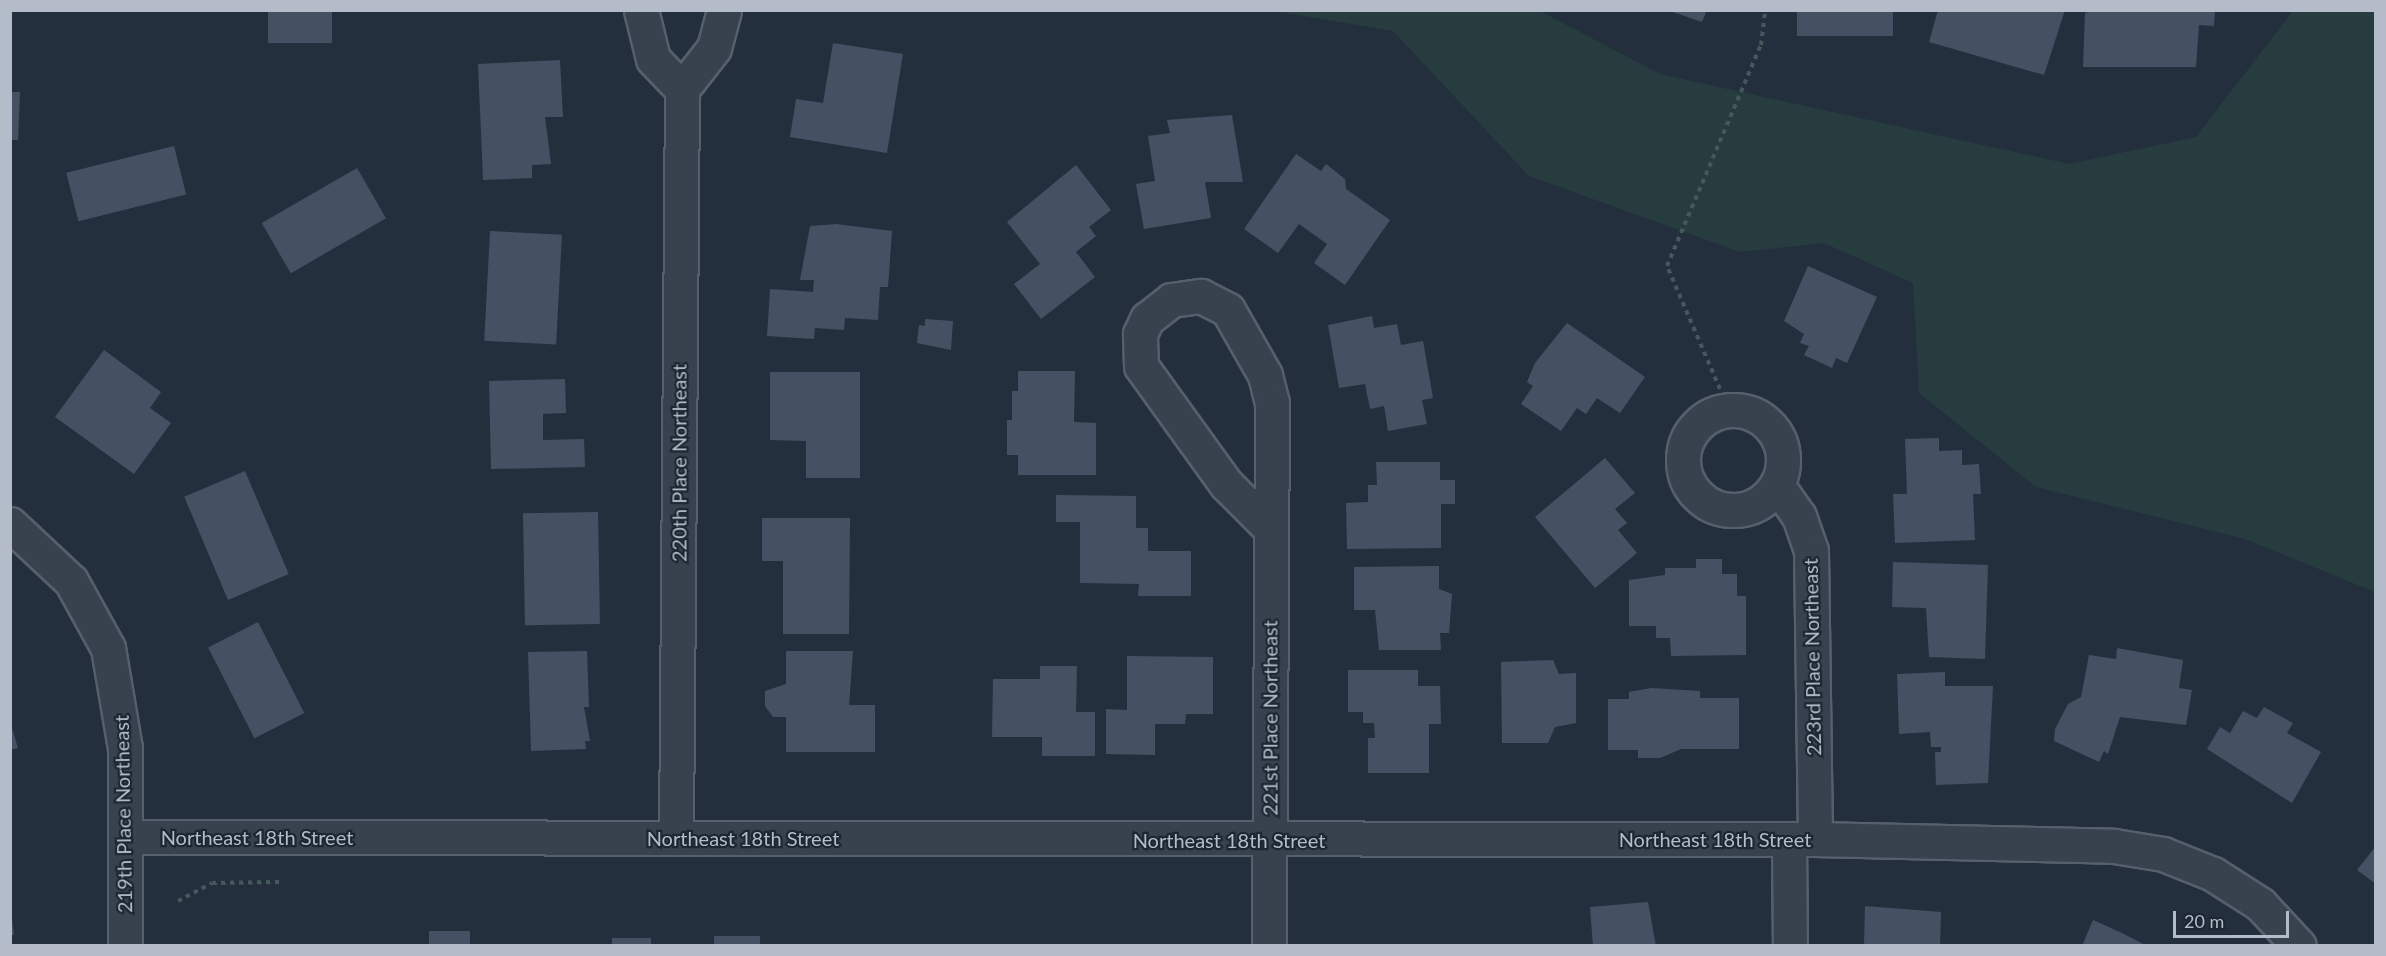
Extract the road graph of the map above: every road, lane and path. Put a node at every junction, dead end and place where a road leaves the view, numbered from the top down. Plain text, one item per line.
1 (641, 10) edge
2 (724, 10) edge
3 (1765, 10) edge
4 (682, 89) junction
5 (1720, 389) dead end
6 (1777, 485) dead end
7 (10, 524) edge
8 (1268, 526) junction
9 (128, 837) junction
10 (676, 837) junction
11 (1802, 839) junction
12 (1270, 841) junction
13 (279, 882) dead end
14 (178, 901) dead end
15 (125, 945) edge
16 (1269, 945) edge
17 (1790, 945) edge
18 (2299, 945) edge

1 - 4 street
2 - 4 street
3 - 5 path
4 - 10 street, 220th Place Northeast
6 - 11 street, 223rd Place Northeast
7 - 9 street, 219th Place Northeast
8 - 8 street, 221st Place Northeast
8 - 12 street, 221st Place Northeast
9 - 10 street, Northeast 18th Street
9 - 15 street, 219th Place Northeast
10 - 12 street, Northeast 18th Street
11 - 12 street, Northeast 18th Street
11 - 17 street, 223rd Place Northeast
11 - 18 street, Northeast 18th Street
12 - 16 street, 221st Place Northeast
13 - 14 path

